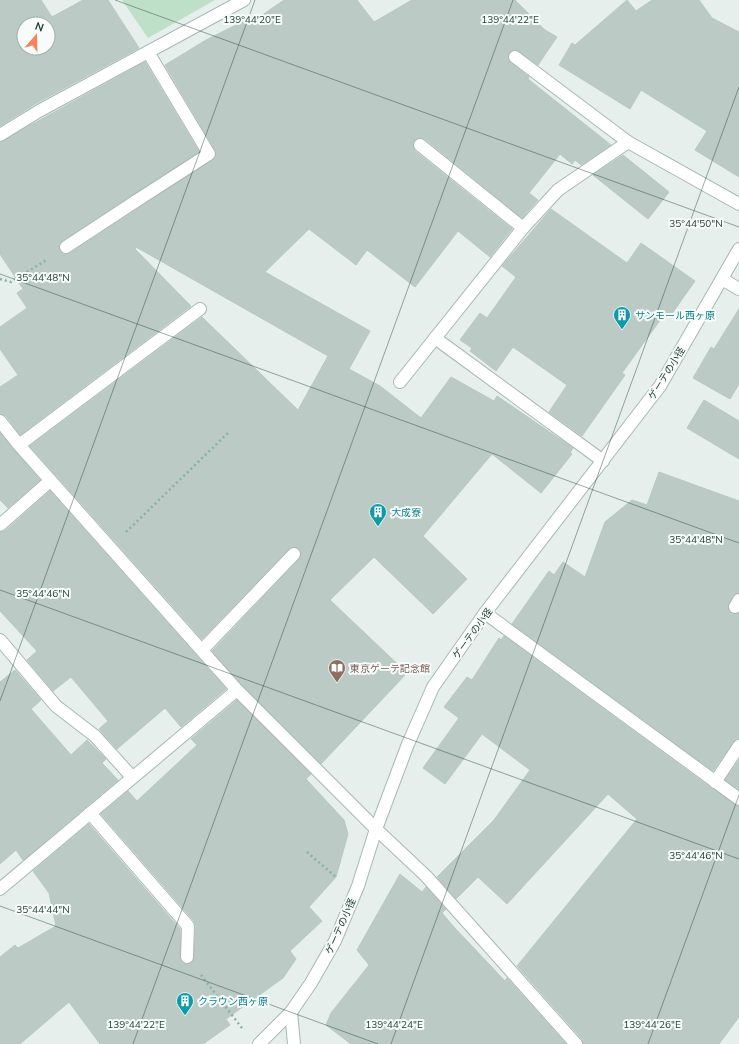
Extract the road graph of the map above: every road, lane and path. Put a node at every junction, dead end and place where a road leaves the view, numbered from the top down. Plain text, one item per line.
1 (244, 0) edge
2 (148, 52) junction
3 (515, 57) dead end
4 (0, 135) edge
5 (628, 142) junction
6 (420, 145) dead end
7 (739, 204) edge
8 (523, 228) junction
9 (66, 247) joint
10 (739, 249) edge
11 (0, 279) edge
12 (722, 279) junction
13 (739, 289) edge
14 (200, 308) dead end
15 (435, 338) junction
16 (400, 382) dead end
17 (0, 421) edge
18 (228, 433) dead end
19 (19, 445) junction
20 (603, 461) junction
21 (50, 481) junction
22 (0, 525) edge
23 (110, 548) junction
24 (294, 554) dead end
25 (485, 613) junction
26 (0, 640) edge
27 (202, 650) junction
28 (237, 690) junction
29 (739, 746) edge
30 (132, 777) junction
31 (715, 782) junction
32 (739, 799) edge
33 (90, 813) junction
34 (376, 829) junction
35 (307, 852) dead end
36 (339, 880) dead end
37 (0, 888) edge
38 (187, 957) joint
39 (291, 1012) junction
40 (244, 1032) dead end
41 (259, 1044) edge
42 (294, 1044) edge
43 (576, 1044) edge

1 - 2 street
2 - 4 street
2 - 9 street
3 - 5 street
5 - 7 street
5 - 8 street
6 - 8 street
8 - 15 street
9 - 11 path
10 - 12 street, ゲーテの小径
12 - 13 street
12 - 20 street, ゲーテの小径
14 - 19 street
15 - 16 street
15 - 20 street
17 - 19 street
18 - 23 path
19 - 21 street
20 - 25 street, ゲーテの小径
21 - 22 street
21 - 23 street
23 - 27 street
24 - 27 street
25 - 31 street
25 - 34 street, ゲーテの小径
26 - 30 street
27 - 28 street
28 - 30 street
28 - 34 street
29 - 31 street
30 - 33 street
31 - 32 street
33 - 37 street
33 - 38 street
34 - 39 street, ゲーテの小径
34 - 43 street
35 - 36 path
38 - 40 path
39 - 41 street, ゲーテの小径
39 - 42 street

